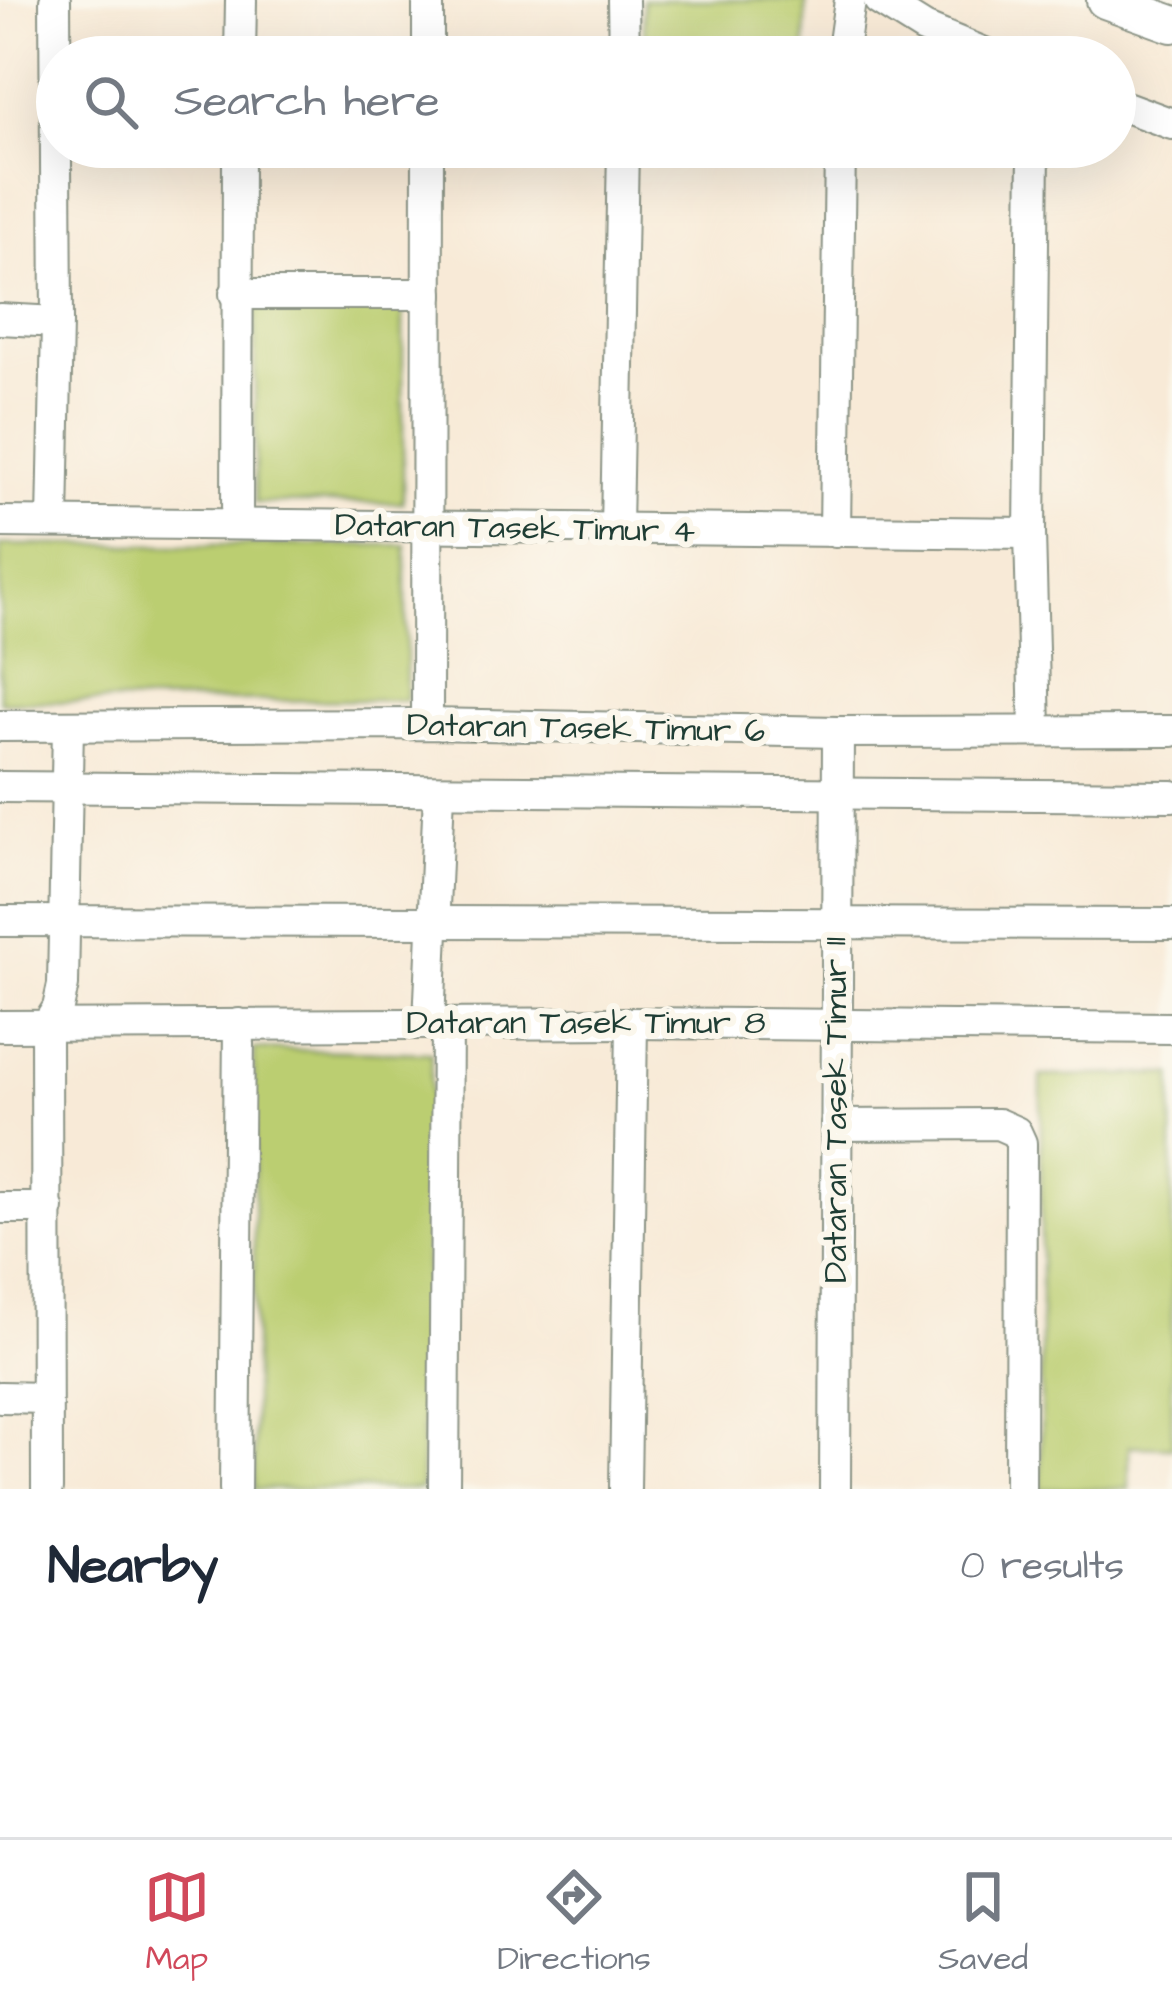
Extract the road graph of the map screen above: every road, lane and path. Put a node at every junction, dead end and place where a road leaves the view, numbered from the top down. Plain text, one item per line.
1 (55, 0) edge
2 (241, 0) edge
3 (428, 0) edge
4 (623, 0) edge
5 (850, 0) edge
6 (879, 0) edge
7 (1142, 2) edge
8 (1172, 24) edge
9 (55, 36) edge
10 (240, 36) edge
11 (428, 36) edge
12 (624, 36) edge
13 (845, 36) edge
14 (943, 36) edge
15 (1136, 111) edge
16 (1172, 124) edge
17 (56, 168) edge
18 (238, 168) edge
19 (428, 168) edge
20 (623, 168) edge
21 (840, 168) edge
22 (1034, 168) edge
23 (235, 294) junction
24 (428, 294) junction
25 (0, 319) edge
26 (57, 322) junction
27 (0, 522) edge
28 (53, 522) junction
29 (237, 524) junction
30 (427, 526) junction
31 (616, 530) junction
32 (835, 532) junction
33 (1030, 533) junction
34 (427, 724) junction
35 (0, 726) edge
36 (68, 726) junction
37 (1035, 730) junction
38 (1172, 731) edge
39 (838, 732) junction
40 (67, 786) junction
41 (0, 787) edge
42 (439, 792) junction
43 (836, 796) junction
44 (1172, 796) edge
45 (0, 921) edge
46 (64, 922) junction
47 (433, 922) junction
48 (1172, 924) edge
49 (836, 925) junction
50 (438, 1023) junction
51 (632, 1023) junction
52 (238, 1024) junction
53 (836, 1024) junction
54 (0, 1026) edge
55 (46, 1027) junction
56 (1172, 1028) edge
57 (836, 1125) junction
58 (0, 1208) edge
59 (48, 1208) junction
60 (0, 1396) edge
61 (46, 1398) junction
62 (47, 1489) edge
63 (235, 1489) edge
64 (444, 1489) edge
65 (626, 1489) edge
66 (835, 1489) edge
67 (1019, 1489) edge

1 - 9 street
2 - 10 street
3 - 11 street
4 - 12 street
5 - 13 street
6 - 14 street
7 - 8 main road
15 - 16 street
17 - 26 street
18 - 23 street
19 - 24 street
20 - 31 street
21 - 32 street
22 - 33 street
23 - 24 street
23 - 29 street
24 - 30 street
25 - 26 street
26 - 28 street
27 - 28 street, Dataran Tasek Timur 4
28 - 29 street, Dataran Tasek Timur 4
29 - 30 street, Dataran Tasek Timur 4
30 - 31 street, Dataran Tasek Timur 4
30 - 34 street
31 - 32 street, Dataran Tasek Timur 4
32 - 33 street, Dataran Tasek Timur 4
33 - 37 street
34 - 36 street, Dataran Tasek Timur 6
34 - 39 street, Dataran Tasek Timur 6
35 - 36 street, Dataran Tasek Timur 6
36 - 40 street
37 - 38 street, Dataran Tasek Timur 6
37 - 39 street, Dataran Tasek Timur 6
39 - 43 street, Dataran Tasek Timur 11
40 - 41 street, Dataran Tasek Timur 6
40 - 42 street, Dataran Tasek Timur 6
40 - 46 street
42 - 43 street, Dataran Tasek Timur 6
42 - 47 street
43 - 44 street, Dataran Tasek Timur 6
43 - 49 street, Dataran Tasek Timur 11
45 - 46 street
46 - 47 street
46 - 55 street
47 - 49 street
47 - 50 street
48 - 49 street
49 - 53 street, Dataran Tasek Timur 11
50 - 51 street, Dataran Tasek Timur 8
50 - 52 street, Dataran Tasek Timur 8
50 - 64 street
51 - 53 street, Dataran Tasek Timur 8
51 - 65 street
52 - 55 street, Dataran Tasek Timur 8
52 - 63 street
53 - 56 street, Dataran Tasek Timur 8
53 - 57 street, Dataran Tasek Timur 11
54 - 55 street, Dataran Tasek Timur 8
55 - 59 street
57 - 66 street, Dataran Tasek Timur 11
57 - 67 street
58 - 59 street
59 - 61 street
60 - 61 street
61 - 62 street

